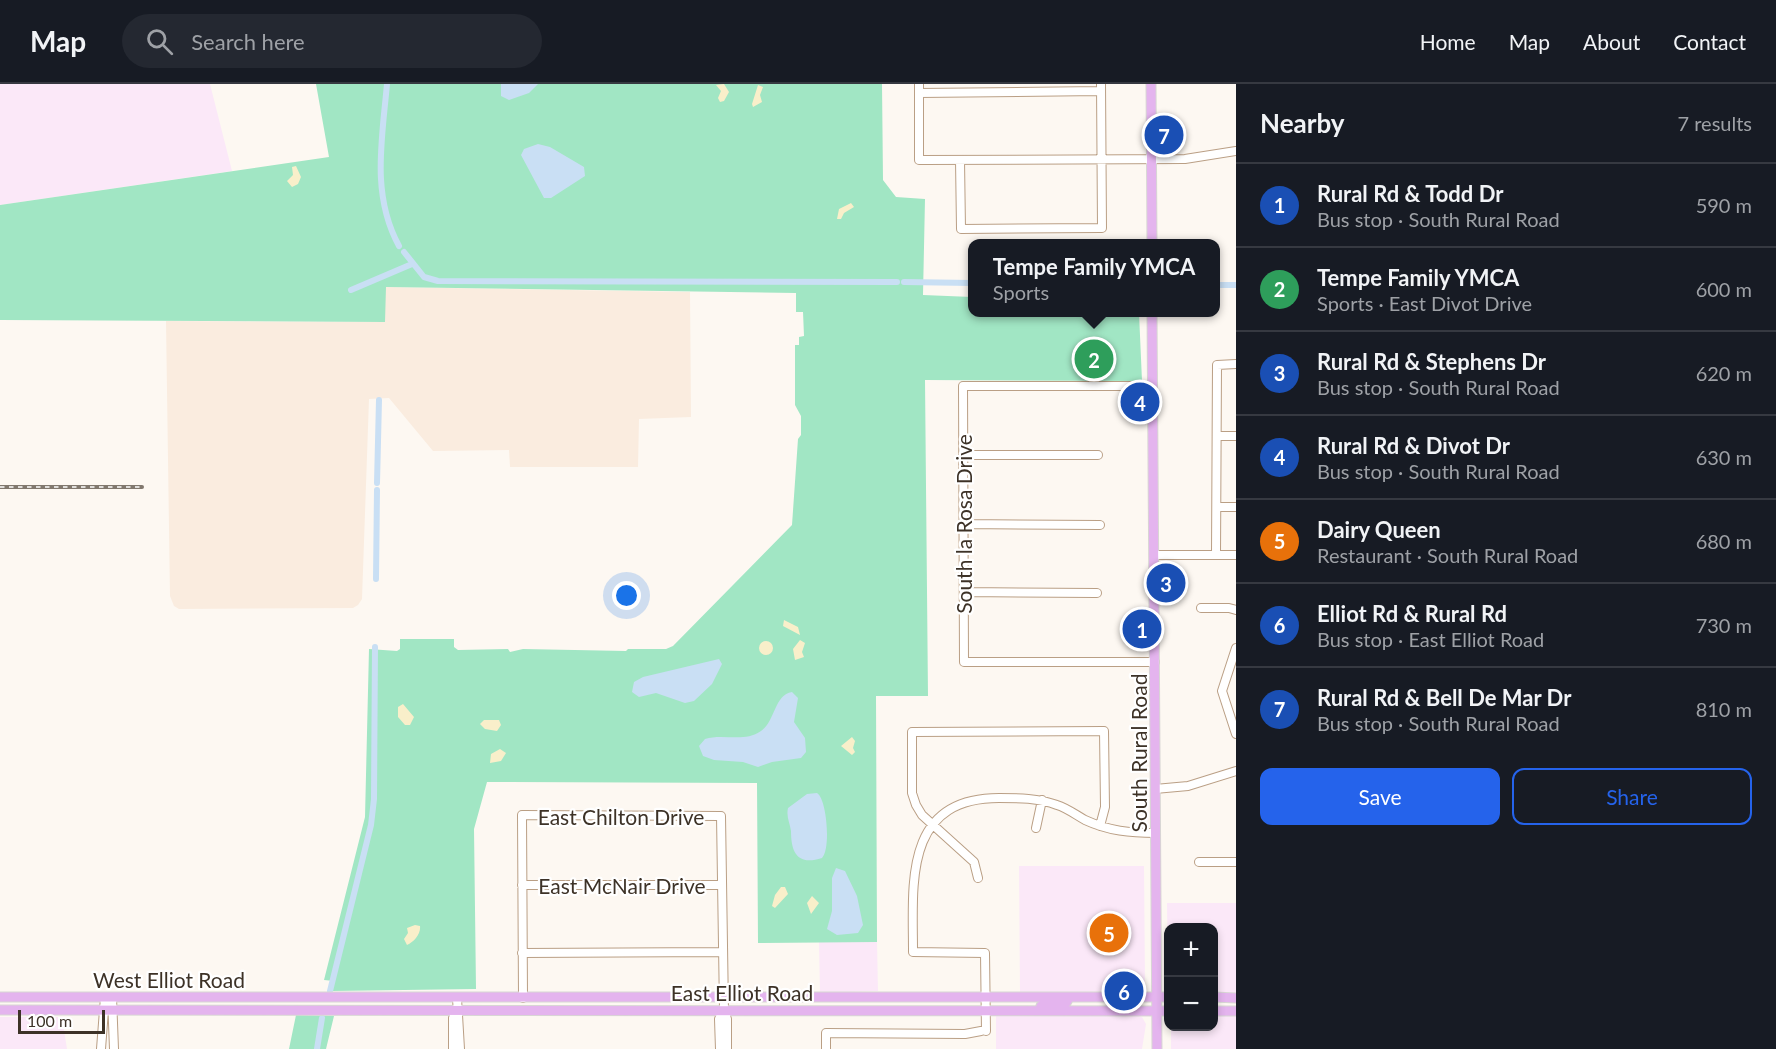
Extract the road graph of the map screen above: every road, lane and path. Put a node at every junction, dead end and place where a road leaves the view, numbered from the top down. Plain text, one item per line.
1 (1150, 84) edge
2 (919, 88) edge
3 (1101, 88) edge
4 (1236, 151) edge
5 (1101, 159) junction
6 (1151, 159) junction
7 (960, 160) junction
8 (1152, 239) edge
9 (1152, 317) edge
10 (1236, 364) edge
11 (1153, 386) junction
12 (1217, 436) junction
13 (1236, 436) edge
14 (963, 455) junction
15 (1098, 455) dead end
16 (1217, 507) junction
17 (1236, 507) edge
18 (963, 524) junction
19 (1100, 525) dead end
20 (1154, 555) junction
21 (1216, 555) junction
22 (1236, 555) edge
23 (964, 592) junction
24 (1097, 593) dead end
25 (1201, 608) dead end
26 (1236, 610) edge
27 (1236, 648) edge
28 (1155, 662) junction
29 (1236, 731) edge
30 (1236, 771) edge
31 (1155, 789) junction
32 (1041, 800) junction
33 (933, 825) junction
34 (1100, 826) junction
35 (1036, 828) dead end
36 (1156, 833) junction
37 (1199, 862) dead end
38 (1236, 862) edge
39 (978, 878) dead end
40 (522, 885) junction
41 (722, 885) junction
42 (723, 952) junction
43 (522, 954) junction
44 (0, 997) edge
45 (108, 997) junction
46 (985, 997) junction
47 (1157, 997) junction
48 (1164, 997) edge
49 (1218, 997) edge
50 (338, 998) joint
51 (457, 998) junction
52 (523, 998) junction
53 (723, 998) junction
54 (790, 998) junction
55 (1070, 998) junction
56 (1236, 998) edge
57 (108, 1009) junction
58 (0, 1010) edge
59 (724, 1010) junction
60 (790, 1010) junction
61 (985, 1010) junction
62 (1030, 1010) junction
63 (316, 1011) joint
64 (457, 1011) junction
65 (1157, 1011) junction
66 (1164, 1011) edge
67 (1218, 1011) edge
68 (1236, 1011) edge
69 (724, 1043) edge
70 (101, 1049) edge
71 (114, 1049) edge
72 (453, 1049) edge
73 (460, 1049) edge
74 (720, 1049) edge
75 (826, 1049) edge
76 (1157, 1049) edge

1 - 6 main road
2 - 3 street
2 - 7 street
3 - 5 street
4 - 6 street
5 - 6 street
5 - 7 street
5 - 7 street
6 - 8 main road
9 - 11 main road, South Rural Road
10 - 12 street
11 - 14 street, South la Rosa Drive
11 - 20 main road, South Rural Road
12 - 13 street
12 - 16 street
14 - 15 street
14 - 18 street, South la Rosa Drive
16 - 17 street
16 - 21 street
18 - 19 street
18 - 23 street, South la Rosa Drive
20 - 21 street
20 - 28 main road, South Rural Road
21 - 22 street
23 - 24 street
23 - 28 street, South la Rosa Drive
25 - 26 street
27 - 29 street
28 - 31 main road, South Rural Road
30 - 31 street
31 - 36 main road, South Rural Road
32 - 33 street
32 - 34 street
32 - 35 street
33 - 34 street
33 - 39 street
33 - 46 street
34 - 36 street
36 - 47 main road, South Rural Road
37 - 38 street
40 - 41 street, East McNair Drive
40 - 41 street, East Chilton Drive
40 - 43 street
41 - 42 street
42 - 43 street
42 - 53 street
43 - 52 street
44 - 45 main road, West Elliot Road
45 - 50 main road, West Elliot Road
45 - 57 street
46 - 54 main road, East Elliot Road
46 - 55 main road, East Elliot Road
46 - 61 street
47 - 48 main road, East Elliot Road
47 - 55 main road, East Elliot Road
47 - 65 main road, South Rural Road
49 - 56 main road
50 - 51 main road, East Elliot Road
51 - 52 main road, East Elliot Road
51 - 64 street
52 - 53 main road, East Elliot Road
53 - 54 main road, East Elliot Road
53 - 59 street
54 - 60 main road
55 - 62 main road
57 - 58 main road, West Elliot Road
57 - 63 main road, West Elliot Road
57 - 70 street
57 - 71 street
59 - 60 main road, East Elliot Road
59 - 64 main road, East Elliot Road
59 - 69 street
60 - 61 main road, East Elliot Road
61 - 62 main road, East Elliot Road
61 - 75 street
62 - 65 main road, East Elliot Road
63 - 64 main road, East Elliot Road
64 - 72 street
64 - 73 street
65 - 66 main road, East Elliot Road
65 - 76 main road, South Rural Road
67 - 68 main road
69 - 74 street

